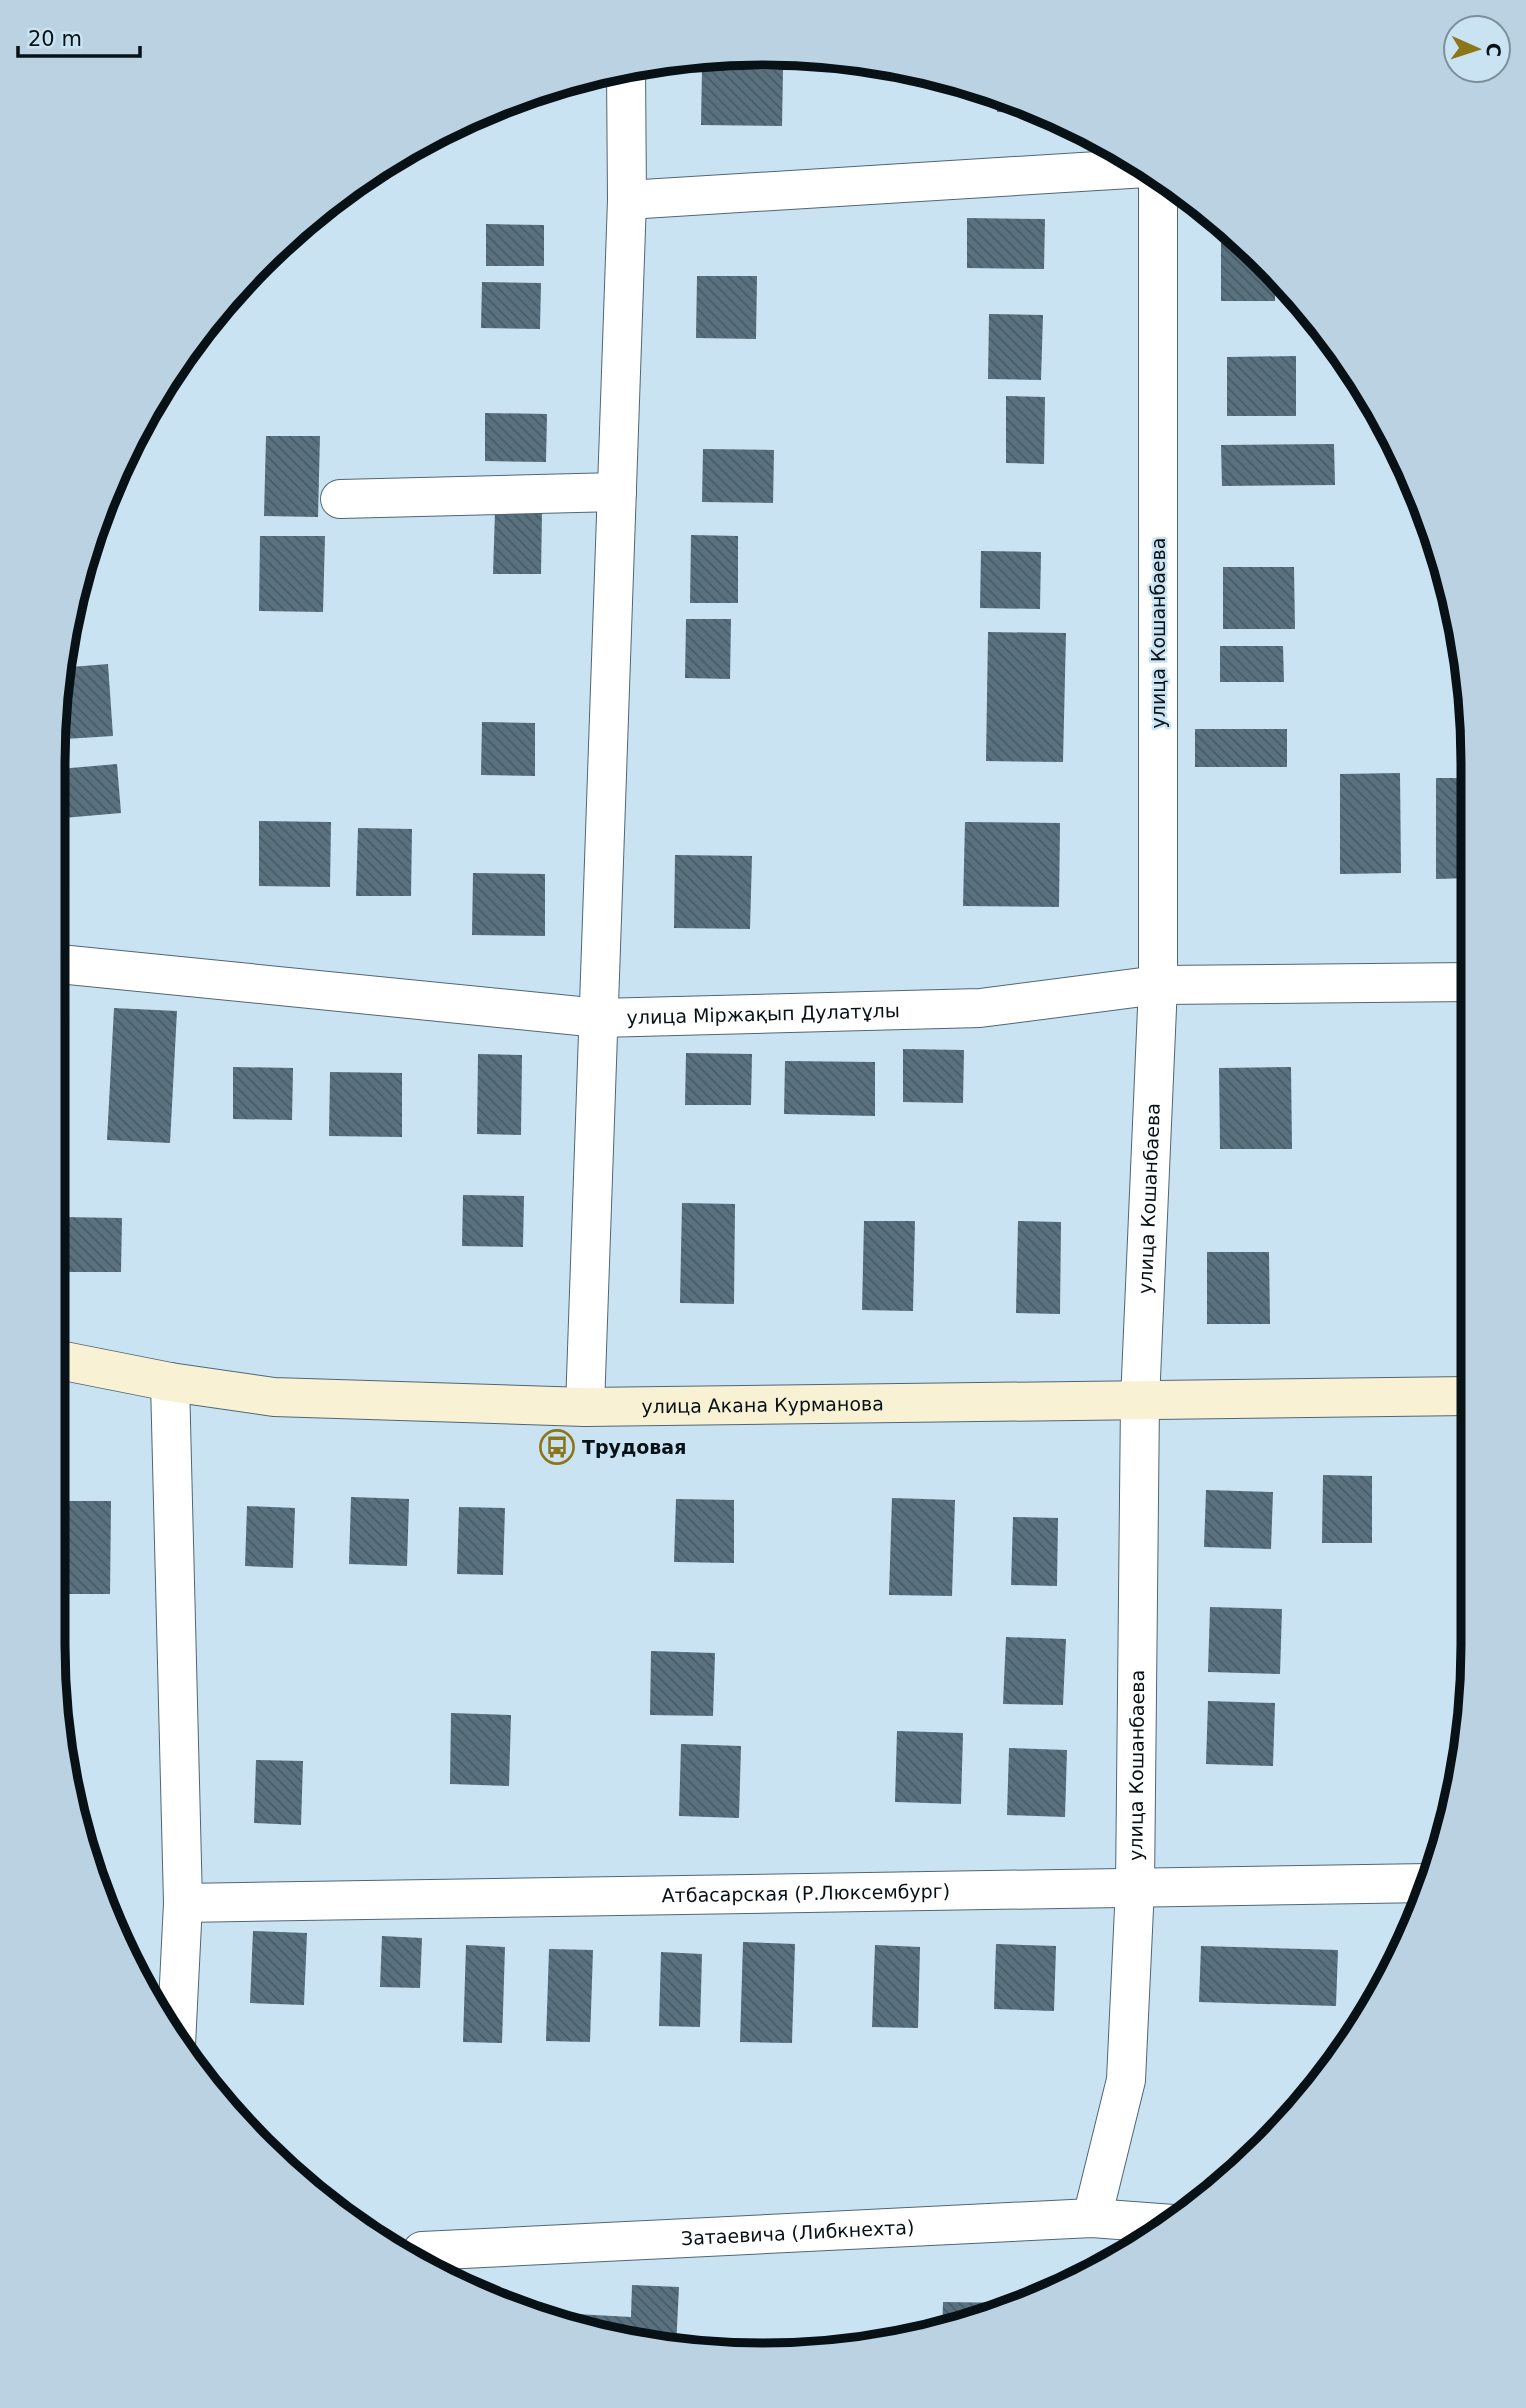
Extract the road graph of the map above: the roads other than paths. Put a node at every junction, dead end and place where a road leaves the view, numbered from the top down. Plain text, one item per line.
1 (626, 78) edge
2 (1130, 169) edge
3 (1158, 187) edge
4 (627, 200) junction
5 (617, 492) junction
6 (340, 499) dead end
7 (65, 965) edge
8 (1461, 982) edge
9 (1158, 985) junction
10 (599, 1017) junction
11 (65, 1361) edge
12 (170, 1382) junction
13 (1461, 1396) edge
14 (1140, 1401) junction
15 (586, 1407) junction
16 (1419, 1883) edge
17 (1135, 1887) junction
18 (183, 1903) junction
19 (178, 2026) edge
20 (1092, 2218) junction
21 (1156, 2223) edge
22 (422, 2251) dead end

1 - 4 street
2 - 4 street
3 - 9 street, улица Кошанбаева
4 - 5 street
5 - 6 street
5 - 10 street
7 - 10 street, улица Міржақып Дулатұлы
8 - 9 street, улица Міржақып Дулатұлы
9 - 10 street, улица Міржақып Дулатұлы
9 - 14 street, улица Кошанбаева
10 - 15 street
11 - 12 main road, улица Акана Курманова
12 - 15 main road, улица Акана Курманова
12 - 18 street
13 - 14 main road, улица Акана Курманова
14 - 15 main road, улица Акана Курманова
14 - 17 street, улица Кошанбаева
16 - 17 street, Атбасарская (Р.Люксембург)
17 - 18 street, Атбасарская (Р.Люксембург)
17 - 20 street, улица Кошанбаева
18 - 19 street
20 - 21 street, Затаевича (Либкнехта)
20 - 22 street, Затаевича (Либкнехта)

